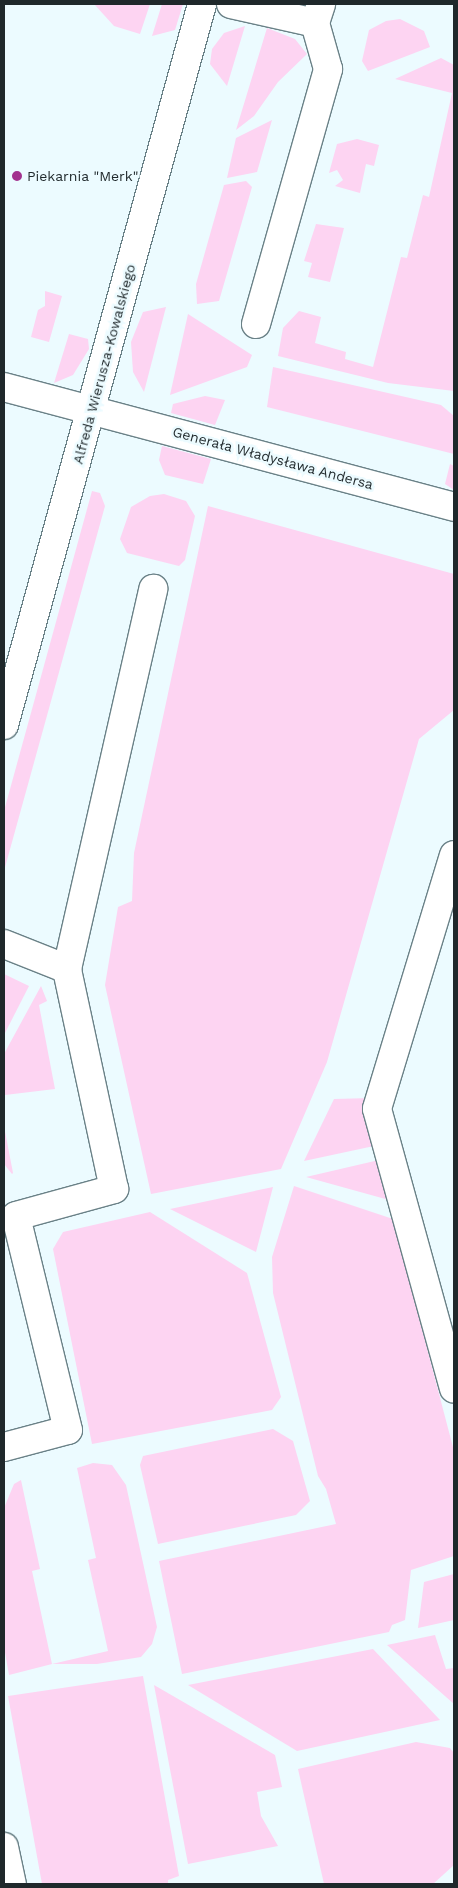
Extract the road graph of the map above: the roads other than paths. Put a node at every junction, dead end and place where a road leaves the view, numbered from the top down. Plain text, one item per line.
1 (202, 4) edge
2 (231, 4) edge
3 (318, 14) edge
4 (256, 324) dead end
5 (4, 387) edge
6 (91, 408) junction
7 (454, 507) edge
8 (152, 588) dead end
9 (4, 724) edge
10 (454, 855) edge
11 (4, 944) edge
12 (67, 969) junction
13 (454, 1389) edge
14 (4, 1447) edge
15 (4, 1847) edge
16 (12, 1884) edge

1 - 6 street, Alfreda Wierusza-Kowalskiego
2 - 3 street
3 - 4 street
5 - 6 street, Generała Władysława Andersa
6 - 7 street, Generała Władysława Andersa
6 - 9 street, Alfreda Wierusza-Kowalskiego
8 - 12 street
10 - 13 street
11 - 12 street
12 - 14 street
15 - 16 street

